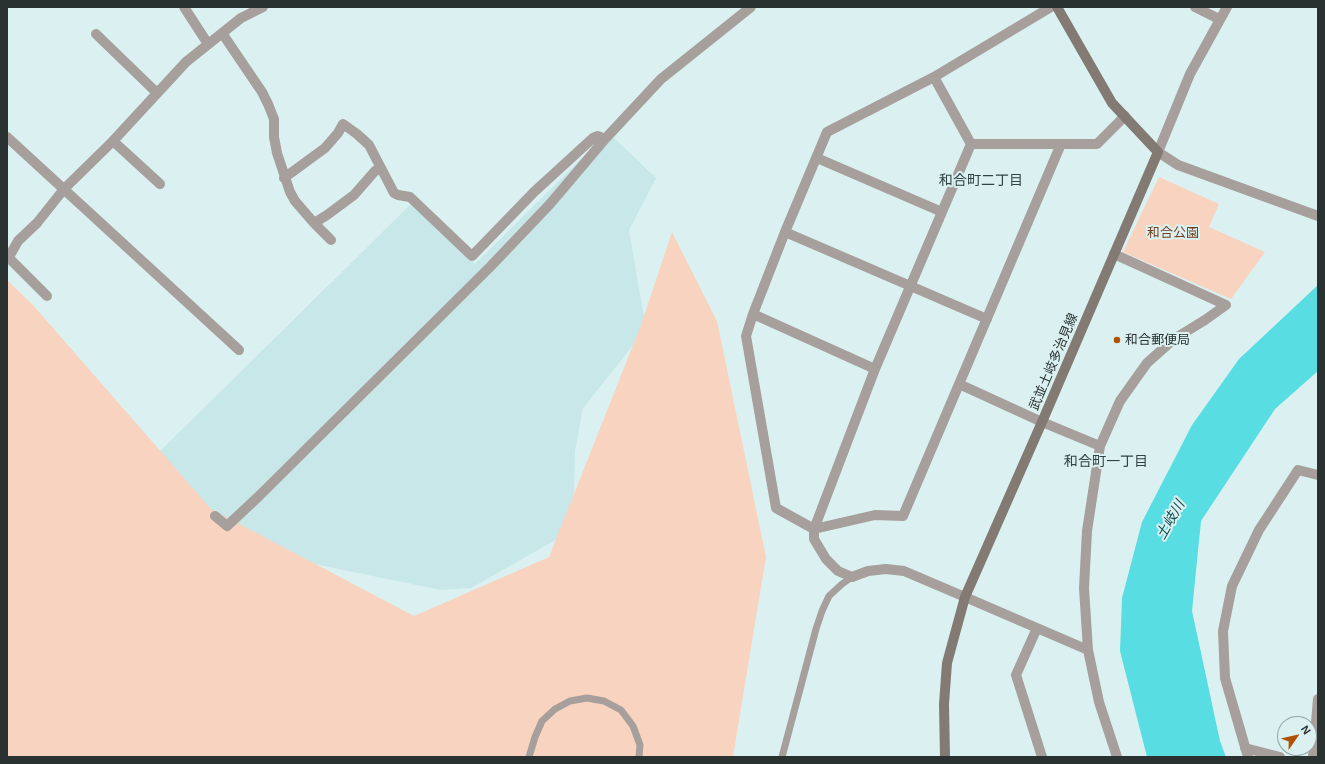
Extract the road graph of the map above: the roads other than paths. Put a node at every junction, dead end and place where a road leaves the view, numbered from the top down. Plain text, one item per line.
1 (184, 7) edge
2 (263, 7) edge
3 (751, 7) edge
4 (1051, 7) edge
5 (1057, 7) edge
6 (1195, 7) edge
7 (1227, 7) edge
8 (1219, 20) junction
9 (222, 33) junction
10 (96, 34) dead end
11 (208, 44) junction
12 (934, 77) junction
13 (157, 94) junction
14 (1125, 116) junction
15 (7, 138) edge
16 (605, 139) junction
17 (113, 141) junction
18 (971, 144) junction
19 (1061, 144) junction
20 (1158, 152) junction
21 (817, 158) junction
22 (380, 168) junction
23 (284, 178) junction
24 (160, 184) dead end
25 (64, 189) junction
26 (942, 212) junction
27 (1318, 216) edge
28 (314, 223) junction
29 (784, 232) junction
30 (331, 240) dead end
31 (1114, 254) junction
32 (8, 256) edge
33 (910, 286) junction
34 (47, 296) dead end
35 (753, 314) junction
36 (987, 319) junction
37 (239, 350) dead end
38 (875, 369) junction
39 (959, 384) junction
40 (1042, 422) junction
41 (1100, 446) junction
42 (1318, 475) edge
43 (215, 516) dead end
44 (814, 529) junction
45 (852, 577) junction
46 (964, 597) junction
47 (1037, 628) junction
48 (1088, 650) junction
49 (1318, 699) edge
50 (1246, 753) edge
51 (529, 757) edge
52 (639, 757) edge
53 (782, 757) edge
54 (944, 757) edge
55 (1042, 757) edge
56 (1117, 757) edge
57 (1280, 757) edge
58 (1313, 757) edge

1 - 11 street
2 - 9 street
3 - 16 street
4 - 12 street
5 - 14 main road
6 - 8 street
7 - 8 street
8 - 20 street
9 - 11 street
9 - 23 street
10 - 13 street
11 - 13 street
12 - 18 street
12 - 21 street
13 - 17 street
14 - 19 street
14 - 20 main road
15 - 25 street
16 - 22 street
16 - 43 street
17 - 24 street
17 - 25 street
18 - 19 street
18 - 26 street
19 - 36 street
20 - 27 street
20 - 31 main road, 武並土岐多治見線
21 - 26 street
21 - 29 street
22 - 23 street
22 - 28 street
23 - 28 street
25 - 32 street
25 - 37 street
26 - 33 street
28 - 30 street
29 - 33 street
29 - 35 street
31 - 40 main road, 武並土岐多治見線
31 - 41 street
32 - 34 street
33 - 36 street
33 - 38 street
35 - 38 street
35 - 44 street
36 - 39 street
38 - 44 street
39 - 40 street
39 - 44 street
40 - 41 street
40 - 46 main road, 武並土岐多治見線
41 - 48 street
42 - 50 street
44 - 45 street
45 - 46 street
45 - 53 lane
46 - 47 street
46 - 54 main road, 武並土岐多治見線
47 - 48 street
47 - 55 street
48 - 56 street
49 - 58 street
50 - 57 street
51 - 52 lane

